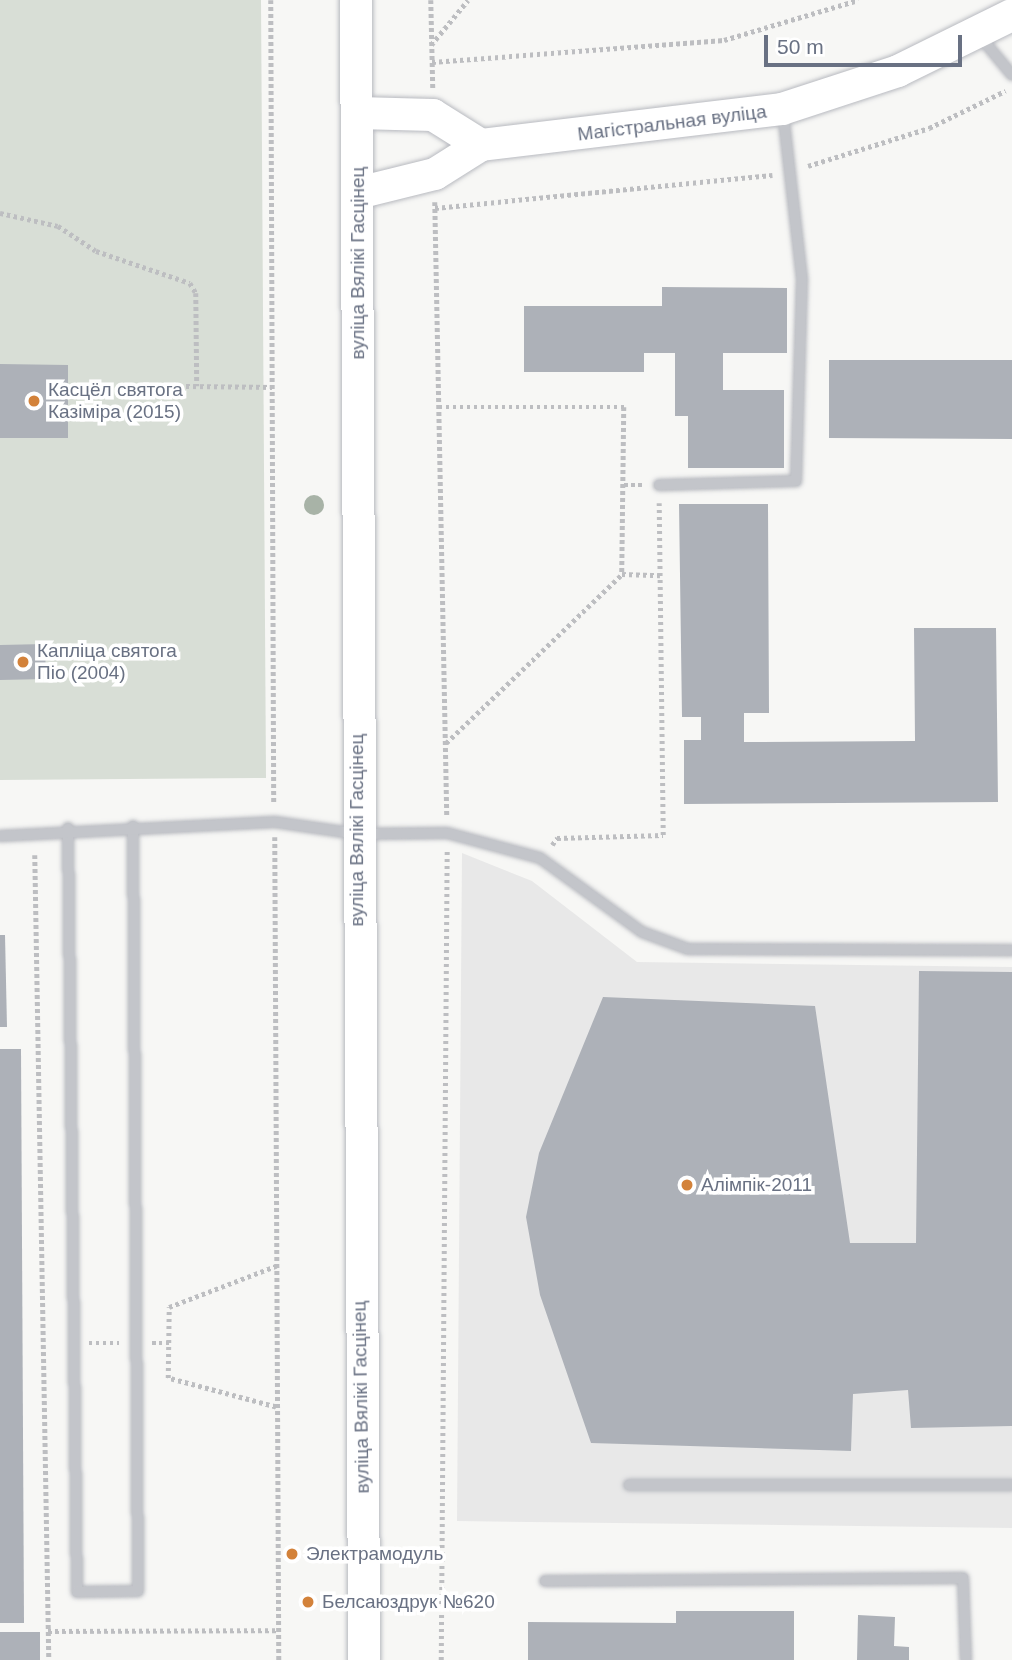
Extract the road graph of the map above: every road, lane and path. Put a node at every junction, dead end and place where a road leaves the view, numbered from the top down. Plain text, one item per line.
1 (356, 0) edge
2 (468, 0) edge
3 (858, 0) edge
4 (1012, 15) edge
5 (977, 33) junction
6 (431, 45) dead end
7 (432, 62) dead end
8 (1012, 75) edge
9 (1012, 88) edge
10 (782, 109) junction
11 (358, 113) junction
12 (481, 145) junction
13 (790, 172) junction
14 (358, 193) junction
15 (435, 208) dead end
16 (0, 213) edge
17 (186, 386) dead end
18 (197, 386) junction
19 (272, 387) dead end
20 (439, 407) dead end
21 (624, 485) junction
22 (659, 485) junction
23 (622, 574) junction
24 (660, 575) junction
25 (446, 743) dead end
26 (133, 826) junction
27 (68, 828) junction
28 (357, 834) junction
29 (0, 836) edge
30 (35, 855) dead end
31 (540, 858) junction
32 (1012, 950) edge
33 (276, 1266) dead end
34 (74, 1343) junction
35 (137, 1343) junction
36 (169, 1343) junction
37 (276, 1407) dead end
38 (629, 1485) dead end
39 (1012, 1485) edge
40 (545, 1581) dead end
41 (278, 1630) dead end
42 (48, 1631) junction
43 (48, 1660) edge
44 (364, 1660) edge
45 (966, 1660) edge

1 - 11 main road, вуліца Вялікі Гасцінец
2 - 6 path
3 - 7 path
4 - 5 main road, Магістральная вуліца
5 - 8 lane
5 - 10 main road, Магістральная вуліца
9 - 13 path
10 - 12 main road, Магістральная вуліца
10 - 13 lane
11 - 12 main road
11 - 14 main road, вуліца Вялікі Гасцінец
12 - 14 main road
13 - 15 path
13 - 22 lane
14 - 28 main road, вуліца Вялікі Гасцінец
16 - 18 path
17 - 18 path
18 - 19 path
20 - 21 path
21 - 22 path
21 - 23 path
22 - 24 path
23 - 24 path
23 - 25 path
24 - 31 path
26 - 27 lane
26 - 28 lane
26 - 35 lane
27 - 29 lane
27 - 34 lane
28 - 31 lane
28 - 44 main road, вуліца Вялікі Гасцінец
30 - 42 path
31 - 32 lane
33 - 36 path
34 - 35 path
34 - 35 lane
35 - 36 path
36 - 37 path
38 - 39 lane
40 - 45 lane
41 - 42 path
42 - 43 path

